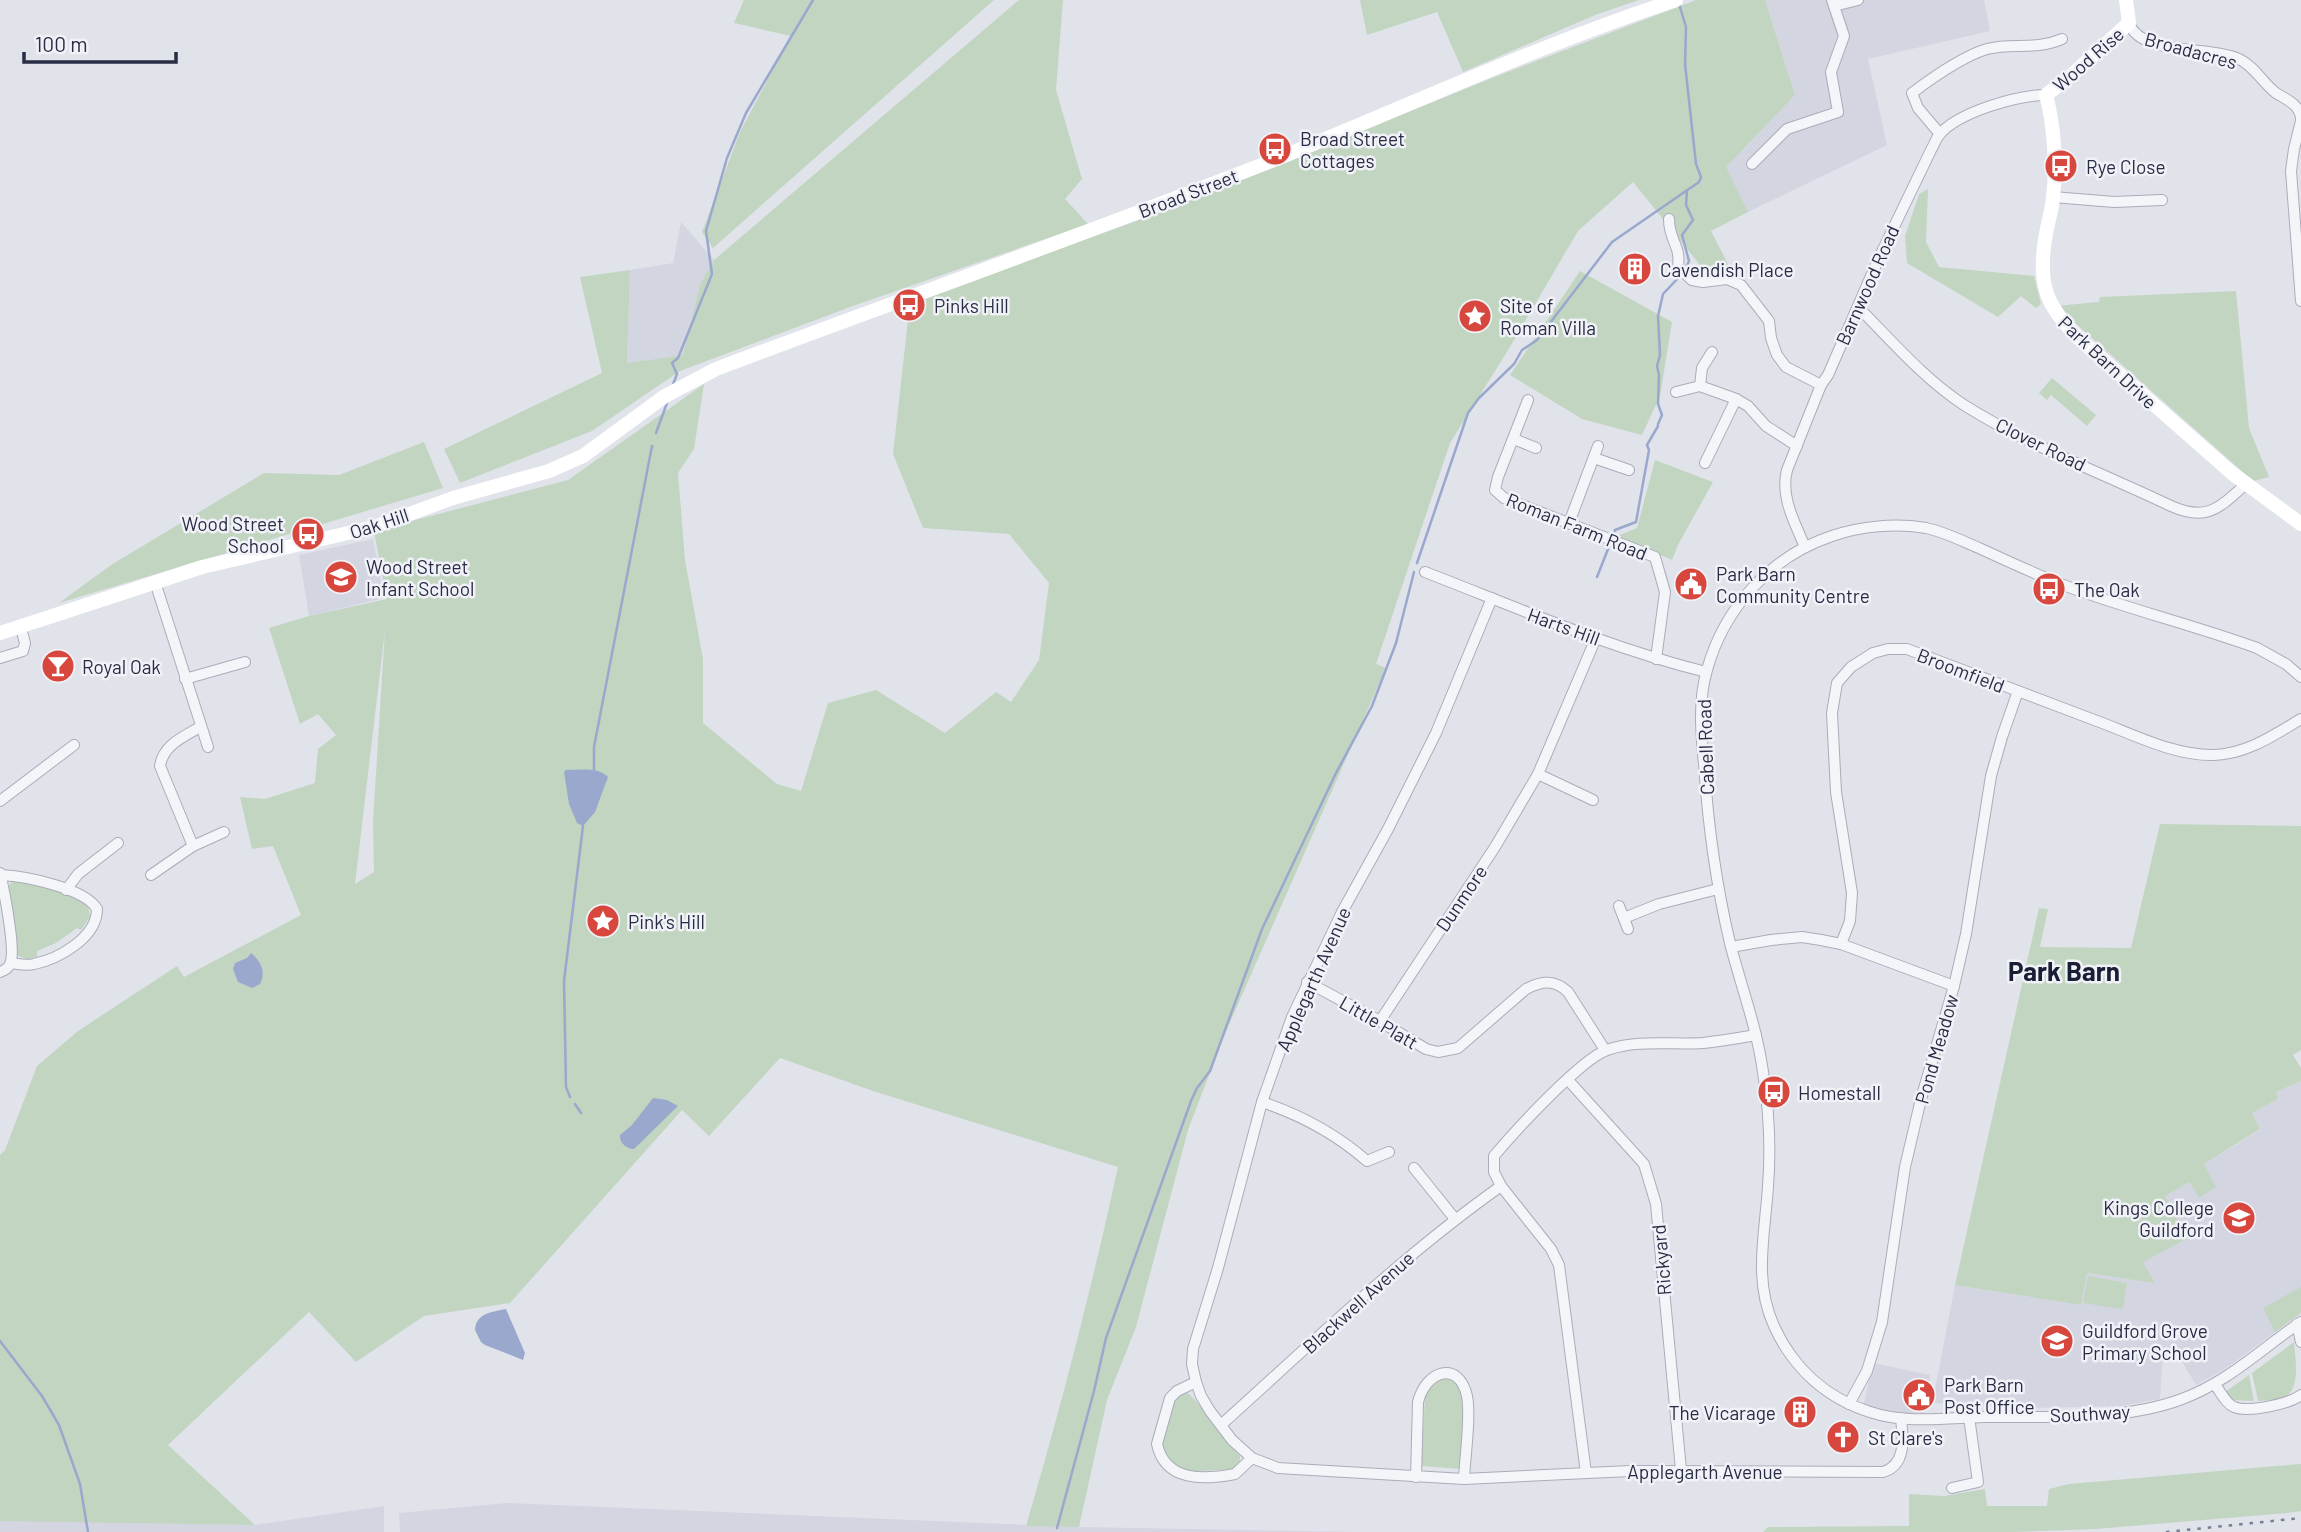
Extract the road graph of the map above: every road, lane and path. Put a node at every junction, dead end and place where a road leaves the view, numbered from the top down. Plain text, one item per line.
1 (1858, 0) edge
2 (2126, 0) edge
3 (1674, 1) edge
4 (1833, 3) edge
5 (2129, 23) junction
6 (2062, 40) dead end
7 (2046, 95) junction
8 (2301, 115) edge
9 (1940, 134) junction
10 (1752, 164) dead end
11 (2053, 197) junction
12 (2162, 200) dead end
13 (1669, 219) dead end
14 (2300, 279) edge
15 (2301, 301) edge
16 (1858, 307) junction
17 (1712, 352) dead end
18 (696, 379) joint
19 (1821, 385) junction
20 (1700, 386) junction
21 (1676, 392) dead end
22 (1736, 399) junction
23 (1528, 400) dead end
24 (1514, 439) junction
25 (1598, 446) dead end
26 (1797, 446) junction
27 (1536, 448) dead end
28 (1594, 458) junction
29 (1705, 463) dead end
30 (1629, 470) dead end
31 (2246, 484) junction
32 (1569, 523) junction
33 (2301, 524) edge
34 (1805, 547) junction
35 (1425, 572) dead end
36 (155, 582) junction
37 (1492, 597) junction
38 (21, 628) junction
39 (0, 633) edge
40 (1596, 638) junction
41 (0, 658) edge
42 (1656, 659) junction
43 (244, 662) dead end
44 (1706, 672) junction
45 (2301, 677) edge
46 (185, 679) junction
47 (2018, 691) junction
48 (2301, 719) edge
49 (200, 727) junction
50 (74, 745) dead end
51 (208, 747) dead end
52 (1538, 774) junction
53 (0, 801) edge
54 (1595, 801) dead end
55 (224, 832) dead end
56 (118, 843) dead end
57 (193, 846) junction
58 (0, 874) edge
59 (151, 875) dead end
60 (1718, 889) junction
61 (66, 890) junction
62 (1619, 906) dead end
63 (1841, 944) junction
64 (1731, 947) junction
65 (11, 963) junction
66 (0, 972) edge
67 (1307, 982) junction
68 (1954, 986) junction
69 (1380, 1021) junction
70 (1756, 1035) junction
71 (1605, 1050) junction
72 (1568, 1080) junction
73 (1262, 1102) junction
74 (1390, 1152) dead end
75 (1367, 1161) junction
76 (1414, 1168) dead end
77 (1362, 1174) dead end
78 (1501, 1185) junction
79 (1455, 1219) junction
80 (2299, 1323) edge
81 (2301, 1342) edge
82 (1804, 1372) joint
83 (1196, 1382) junction
84 (2215, 1385) junction
85 (2301, 1395) edge
86 (1849, 1404) junction
87 (1969, 1417) junction
88 (1901, 1418) junction
89 (1221, 1425) junction
90 (1252, 1458) junction
91 (1681, 1470) junction
92 (1586, 1473) junction
93 (1416, 1477) junction
94 (1464, 1479) junction
95 (1952, 1488) dead end

1 - 4 street
2 - 5 street, Broadacres
3 - 18 street, Broad Street
4 - 10 street
5 - 7 street, Wood Rise
5 - 8 street, Broadacres
6 - 9 street
7 - 9 street, Barnwood Road
7 - 11 street, Park Barn Drive
8 - 14 street, Broadacres
9 - 16 street, Barnwood Road
11 - 12 street
11 - 31 street, Park Barn Drive
13 - 19 street
14 - 15 street, Broadacres
16 - 19 street, Barnwood Road
16 - 31 street, Clover Road
17 - 20 street
18 - 36 street, Oak Hill
19 - 26 street, Barnwood Road
20 - 21 street
20 - 22 street
22 - 26 street
22 - 29 street
23 - 24 street, Roman Farm Road
24 - 27 street
24 - 32 street, Roman Farm Road
25 - 28 street
26 - 34 street, Barnwood Road
28 - 30 street
28 - 32 street
31 - 33 street, Park Barn Drive
32 - 42 street, Roman Farm Road
34 - 44 street, Cabell Road
34 - 45 street, Cabell Road
35 - 37 street, Harts Hill
36 - 38 street, Oak Hill
36 - 46 street
37 - 40 street, Harts Hill
37 - 67 street, Applegarth Avenue
38 - 39 street, Oak Hill
38 - 41 street
40 - 42 street, Harts Hill
40 - 52 street, Dunmore
42 - 44 street, Harts Hill
43 - 46 street
44 - 60 street, Cabell Road
46 - 49 street
47 - 48 street, Broomfield
47 - 63 street, Broomfield
47 - 68 street, Pond Meadow
49 - 51 street
49 - 57 street
50 - 53 street
52 - 54 street
52 - 69 street, Dunmore
55 - 57 street
56 - 61 street
57 - 59 street
58 - 61 street
58 - 65 street
60 - 62 street
60 - 64 street, Cabell Road
61 - 65 street
63 - 64 street
63 - 68 street
64 - 70 street, Cabell Road
65 - 66 street
67 - 69 street, Little Platt
67 - 73 street, Applegarth Avenue
68 - 86 street, Pond Meadow
69 - 71 street, Little Platt
70 - 71 street
70 - 82 street, Cabell Road
71 - 72 street
72 - 78 street
72 - 91 street, Rickyard
73 - 75 street
73 - 83 street, Applegarth Avenue
74 - 75 street
75 - 77 street
76 - 79 street
78 - 79 street, Blackwell Avenue
78 - 92 street
79 - 89 street, Blackwell Avenue
80 - 81 street, Southway
80 - 84 street, Southway
82 - 86 street, Southway
83 - 89 street, Applegarth Avenue
83 - 90 street
84 - 85 street
84 - 87 street, Southway
86 - 88 street, Southway
87 - 88 street, Southway
87 - 95 street
88 - 91 street, Applegarth Avenue
89 - 90 street, Applegarth Avenue
90 - 93 street, Applegarth Avenue
91 - 92 street, Applegarth Avenue
92 - 94 street, Applegarth Avenue
93 - 94 street, Applegarth Avenue
93 - 94 street

